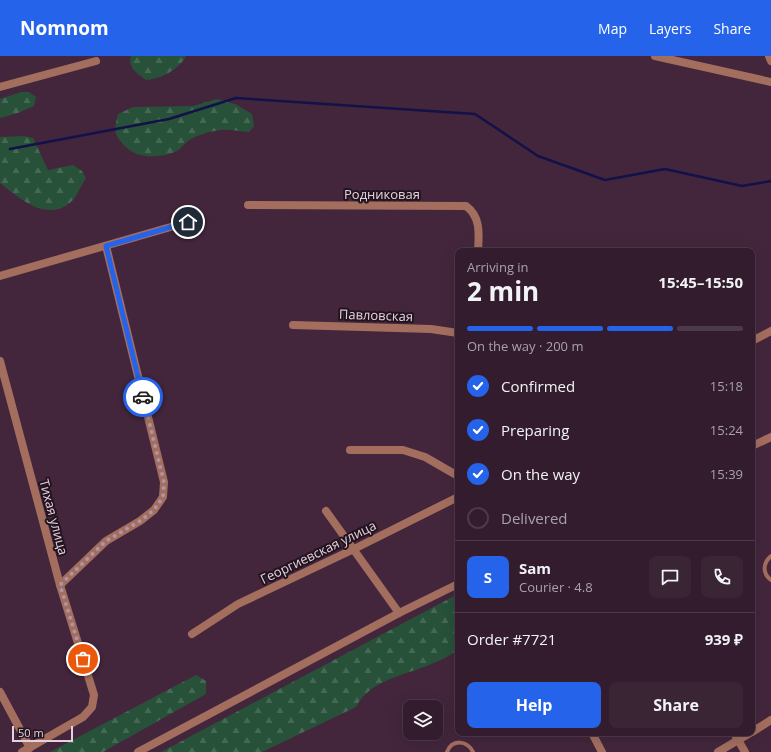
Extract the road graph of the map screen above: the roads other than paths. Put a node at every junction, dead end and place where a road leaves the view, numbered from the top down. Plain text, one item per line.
1 (655, 56) edge
2 (769, 56) edge
3 (96, 61) dead end
4 (771, 61) edge
5 (771, 82) edge
6 (0, 87) edge
7 (248, 206) dead end
8 (188, 222) dead end
9 (106, 246) junction
10 (478, 248) edge
11 (0, 276) edge
12 (293, 324) dead end
13 (771, 331) edge
14 (455, 333) edge
15 (755, 339) edge
16 (0, 360) edge
17 (771, 437) edge
18 (755, 445) edge
19 (350, 450) dead end
20 (455, 474) edge
21 (455, 498) edge
22 (326, 511) dead end
23 (354, 549) junction
24 (771, 556) edge
25 (771, 580) edge
26 (60, 585) junction
27 (455, 585) edge
28 (399, 612) junction
29 (192, 634) dead end
30 (0, 692) edge
31 (771, 720) edge
32 (755, 730) edge
33 (594, 736) edge
34 (736, 737) edge
35 (26, 750) edge
36 (138, 752) edge
37 (447, 752) edge
38 (473, 752) edge
39 (602, 752) edge
40 (718, 752) edge
41 (745, 752) edge

1 - 5 street
2 - 4 street
3 - 6 street
7 - 10 street, Родниковая
8 - 9 street
9 - 11 street
9 - 26 street
12 - 14 street, Павловская
13 - 15 street
16 - 26 street, Тихая улица
17 - 18 street
19 - 20 street
21 - 23 street, Георгиевская улица
22 - 23 street
23 - 28 street
23 - 29 street, Георгиевская улица
24 - 25 lane
26 - 35 street, Тихая улица
27 - 28 street
28 - 36 street
30 - 35 street
31 - 32 street
33 - 39 street
34 - 40 street
34 - 41 street
37 - 38 lane

